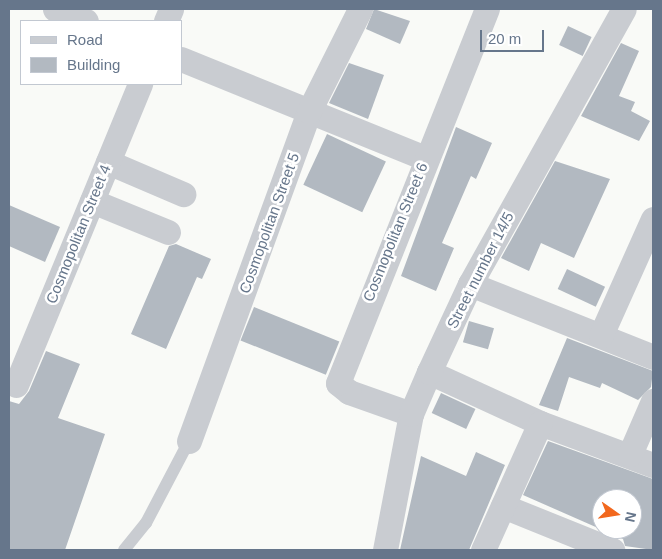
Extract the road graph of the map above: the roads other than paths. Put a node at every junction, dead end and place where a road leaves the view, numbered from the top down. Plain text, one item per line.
1 (55, 9) edge
2 (360, 9) edge
3 (487, 9) edge
4 (624, 9) edge
5 (83, 20) edge
6 (182, 59) edge
7 (140, 85) edge
8 (309, 111) junction
9 (425, 158) junction
10 (117, 166) junction
11 (183, 194) dead end
12 (101, 204) junction
13 (653, 219) edge
14 (168, 232) dead end
15 (470, 284) junction
16 (601, 334) junction
17 (653, 357) edge
18 (429, 372) junction
19 (16, 385) dead end
20 (653, 401) edge
21 (411, 414) junction
22 (540, 423) junction
23 (189, 442) joint
24 (630, 454) junction
25 (653, 465) edge
26 (503, 506) junction
27 (599, 547) edge
28 (124, 550) edge
29 (385, 550) edge
30 (484, 550) edge

1 - 5 street
2 - 8 street, Cosmopolitan Street 5
3 - 9 street, Cosmopolitan Street 6
4 - 15 street, Street number 14/5
6 - 8 street
7 - 10 street, Cosmopolitan Street 4
8 - 9 street
8 - 23 street, Cosmopolitan Street 5
9 - 21 street, Cosmopolitan Street 6
10 - 11 street
10 - 12 street, Cosmopolitan Street 4
12 - 14 street
12 - 19 street, Cosmopolitan Street 4
13 - 16 street
15 - 16 street
15 - 18 street, Street number 14/5
16 - 17 street
18 - 21 street, Street number 14/5
18 - 22 street
20 - 24 street
21 - 29 street, Street number 14/5
22 - 24 street
22 - 26 street
23 - 28 lane
24 - 25 street
26 - 27 street
26 - 30 street

